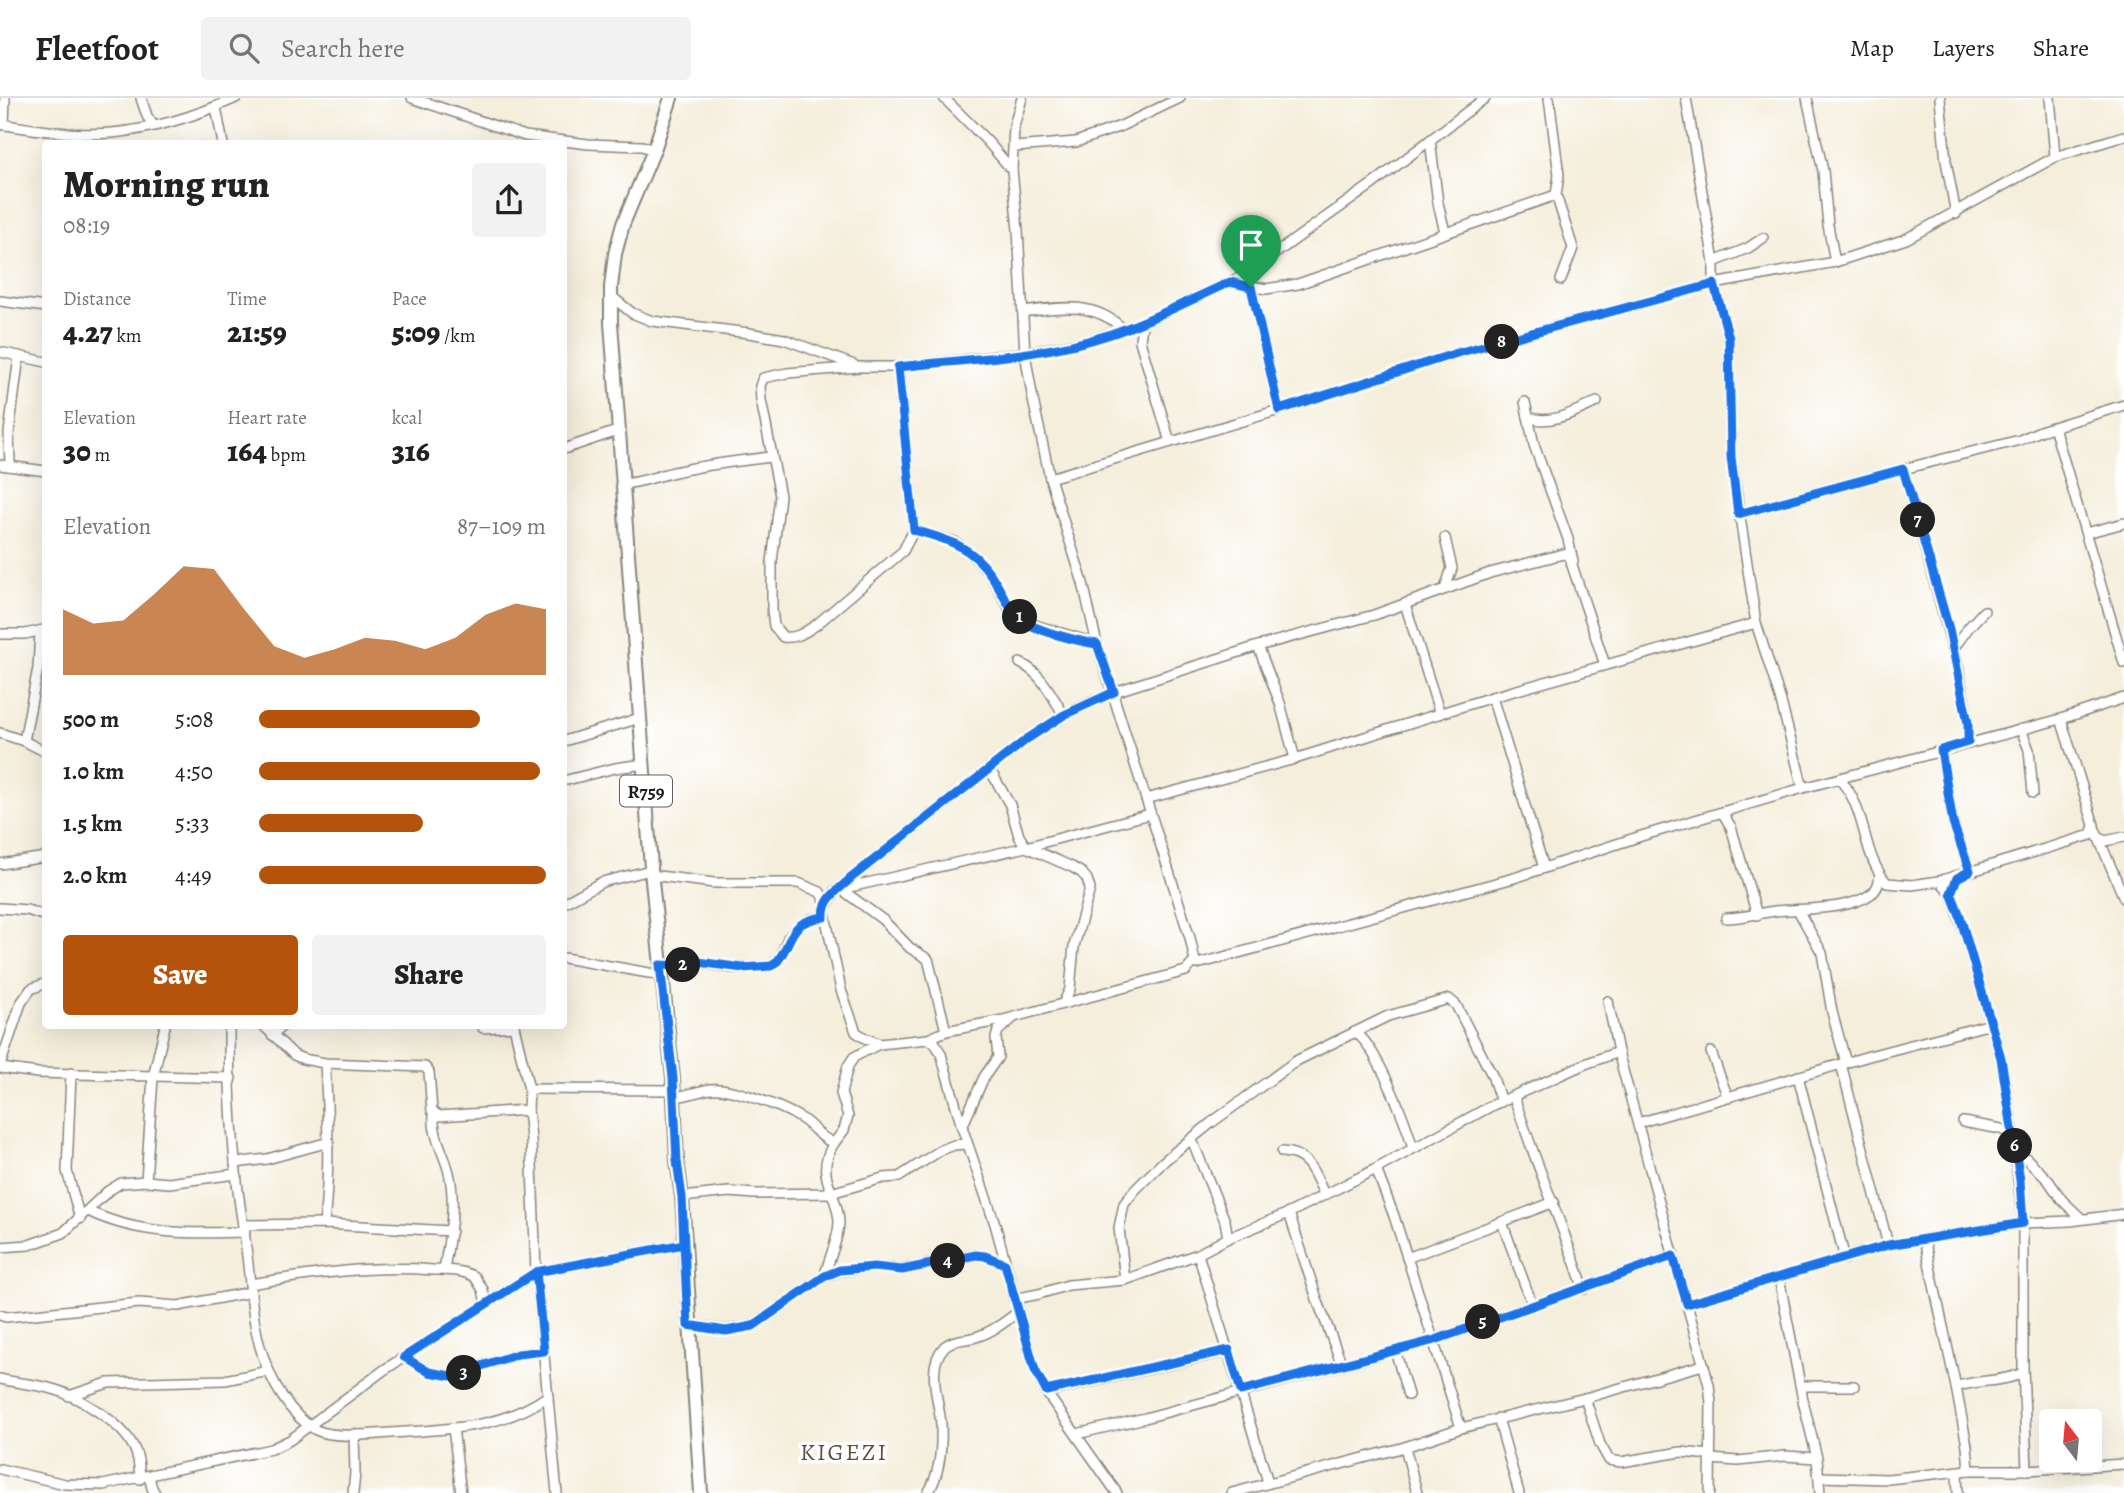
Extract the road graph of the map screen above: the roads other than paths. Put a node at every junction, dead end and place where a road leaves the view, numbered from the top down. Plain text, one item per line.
1 (5, 98) edge
2 (141, 98) edge
3 (236, 98) edge
4 (412, 98) edge
5 (671, 98) edge
6 (944, 98) edge
7 (1022, 98) edge
8 (1180, 98) edge
9 (1485, 98) edge
10 (1549, 98) edge
11 (1686, 98) edge
12 (1807, 98) edge
13 (1940, 98) edge
14 (2050, 98) edge
15 (216, 107) junction
16 (2, 124) edge
17 (153, 125) junction
18 (2124, 136) edge
19 (222, 140) edge
20 (560, 140) edge
21 (567, 141) edge
22 (1430, 141) junction
23 (1015, 147) junction
24 (654, 150) junction
25 (2055, 158) junction
26 (1012, 170) junction
27 (1556, 195) junction
28 (1956, 214) junction
29 (1445, 233) junction
30 (1763, 238) dead end
31 (1714, 262) junction
32 (1835, 262) junction
33 (1560, 280) dead end
34 (1230, 282) junction
35 (1714, 284) junction
36 (1251, 287) junction
37 (611, 296) junction
38 (0, 301) edge
39 (42, 306) edge
40 (1023, 312) junction
41 (1142, 323) junction
42 (1124, 329) junction
43 (0, 352) edge
44 (1025, 353) junction
45 (19, 356) junction
46 (42, 361) edge
47 (859, 367) junction
48 (898, 367) junction
49 (1525, 402) dead end
50 (1597, 402) dead end
51 (2124, 405) edge
52 (1279, 410) junction
53 (1528, 417) junction
54 (2054, 427) junction
55 (617, 431) junction
56 (1170, 443) junction
57 (567, 448) edge
58 (771, 457) junction
59 (5, 465) edge
60 (1903, 469) junction
61 (42, 470) edge
62 (1050, 478) junction
63 (621, 484) junction
64 (1738, 514) junction
65 (2124, 523) edge
66 (914, 530) junction
67 (2086, 533) junction
68 (1445, 538) dead end
69 (1573, 564) junction
70 (1445, 589) junction
71 (1405, 604) junction
72 (1984, 611) dead end
73 (1756, 623) junction
74 (42, 630) edge
75 (0, 634) edge
76 (42, 638) edge
77 (1097, 644) junction
78 (1258, 646) junction
79 (1953, 649) junction
80 (1020, 663) dead end
81 (2124, 663) edge
82 (1605, 665) junction
83 (1114, 692) junction
84 (1492, 697) junction
85 (2124, 698) edge
86 (1440, 714) junction
87 (1064, 715) junction
88 (640, 718) junction
89 (2061, 719) junction
90 (2021, 729) junction
91 (0, 733) edge
92 (567, 740) edge
93 (24, 741) junction
94 (1968, 742) junction
95 (42, 750) edge
96 (1941, 750) junction
97 (1294, 758) junction
98 (644, 764) junction
99 (989, 768) junction
100 (1839, 779) junction
101 (567, 780) dead end
102 (1803, 788) junction
103 (2033, 793) dead end
104 (1146, 799) junction
105 (1722, 812) junction
106 (1150, 814) junction
107 (2094, 827) junction
108 (2098, 837) junction
109 (2124, 837) edge
110 (1027, 847) junction
111 (42, 858) edge
112 (0, 864) edge
113 (1544, 868) junction
114 (1966, 872) junction
115 (651, 873) junction
116 (1880, 875) junction
117 (1940, 881) junction
118 (841, 889) junction
119 (1951, 893) junction
120 (2124, 898) edge
121 (567, 901) edge
122 (826, 903) junction
123 (0, 908) edge
124 (1798, 910) junction
125 (42, 915) edge
126 (1757, 915) junction
127 (824, 917) junction
128 (1726, 918) dead end
129 (567, 958) edge
130 (1195, 961) junction
131 (661, 969) junction
132 (42, 985) edge
133 (1608, 1001) dead end
134 (1064, 1002) junction
135 (1017, 1016) junction
136 (1991, 1024) junction
137 (164, 1029) edge
138 (229, 1029) edge
139 (267, 1029) edge
140 (279, 1029) edge
141 (515, 1029) edge
142 (946, 1031) junction
143 (1355, 1032) junction
144 (272, 1035) junction
145 (928, 1039) junction
146 (880, 1044) junction
147 (1618, 1052) junction
148 (1711, 1052) dead end
149 (325, 1063) junction
150 (1844, 1063) junction
151 (0, 1067) edge
152 (71, 1073) junction
153 (1798, 1076) junction
154 (153, 1077) junction
155 (231, 1078) junction
156 (529, 1089) junction
157 (673, 1094) junction
158 (1514, 1097) junction
159 (1728, 1098) junction
160 (1501, 1102) junction
161 (528, 1110) junction
162 (434, 1114) junction
163 (1963, 1122) dead end
164 (1639, 1123) junction
165 (962, 1127) junction
166 (2013, 1135) junction
167 (1192, 1140) junction
168 (329, 1142) junction
169 (834, 1143) junction
170 (967, 1144) junction
171 (2015, 1147) junction
172 (1413, 1148) junction
173 (1282, 1152) dead end
174 (235, 1163) junction
175 (1376, 1169) junction
176 (236, 1174) junction
177 (146, 1181) junction
178 (831, 1193) junction
179 (1324, 1194) junction
180 (682, 1197) junction
181 (1554, 1202) junction
182 (88, 1211) junction
183 (1289, 1213) junction
184 (2124, 1214) edge
185 (80, 1219) junction
186 (2082, 1219) junction
187 (1502, 1222) junction
188 (2023, 1223) junction
189 (324, 1224) junction
190 (244, 1228) junction
191 (451, 1231) junction
192 (1228, 1238) junction
193 (1924, 1239) junction
194 (684, 1244) junction
195 (1888, 1245) junction
196 (0, 1247) edge
197 (1198, 1254) junction
198 (1673, 1256) junction
199 (1407, 1258) junction
200 (1845, 1259) junction
201 (1005, 1264) junction
202 (444, 1270) junction
203 (536, 1272) junction
204 (825, 1276) junction
205 (1779, 1278) junction
206 (1125, 1280) junction
207 (251, 1288) junction
208 (1584, 1289) junction
209 (1014, 1299) junction
210 (486, 1303) junction
211 (1532, 1304) junction
212 (1687, 1304) junction
213 (1018, 1312) junction
214 (0, 1315) edge
215 (688, 1325) junction
216 (1435, 1340) junction
217 (1229, 1350) junction
218 (1395, 1350) junction
219 (544, 1351) junction
220 (404, 1357) junction
221 (1342, 1365) junction
222 (1703, 1365) junction
223 (269, 1371) junction
224 (2023, 1373) junction
225 (0, 1379) edge
226 (1801, 1386) junction
227 (1854, 1386) dead end
228 (1956, 1387) junction
229 (1046, 1391) junction
230 (1241, 1391) junction
231 (1408, 1395) dead end
232 (69, 1396) junction
233 (548, 1396) junction
234 (1585, 1398) junction
235 (1498, 1418) junction
236 (309, 1425) junction
237 (453, 1428) junction
238 (1461, 1428) junction
239 (354, 1434) junction
240 (1077, 1434) junction
241 (1405, 1447) junction
242 (1710, 1457) junction
243 (1818, 1458) junction
244 (2124, 1464) edge
245 (0, 1469) edge
246 (1969, 1470) junction
247 (2027, 1470) junction
248 (1957, 1473) junction
249 (144, 1477) junction
250 (1820, 1477) junction
251 (1268, 1482) junction
252 (65, 1489) edge
253 (155, 1493) edge
254 (353, 1493) edge
255 (461, 1493) edge
256 (557, 1493) edge
257 (701, 1493) edge
258 (928, 1493) edge
259 (1117, 1493) edge
260 (1232, 1493) edge
261 (1417, 1493) edge
262 (1519, 1493) edge
263 (1710, 1493) edge
264 (1820, 1493) edge
265 (1958, 1493) edge

1 - 16 street
2 - 17 street
3 - 15 street
4 - 20 street
5 - 24 main road, R759
6 - 26 street
7 - 23 street
8 - 23 street
9 - 22 street
10 - 27 street
11 - 31 street
12 - 32 street
13 - 28 street
14 - 25 street
15 - 17 street
15 - 19 street
16 - 17 street
18 - 25 street
21 - 24 street
22 - 29 street
22 - 34 street
23 - 26 street
24 - 37 main road, R759
25 - 28 street
26 - 40 street
27 - 29 street
27 - 33 street
28 - 32 street
29 - 36 street
30 - 31 street
31 - 35 street
32 - 35 street
34 - 36 street
34 - 41 street
35 - 52 street
35 - 64 street
36 - 52 street
37 - 47 street
37 - 55 main road, R759
38 - 39 street
40 - 42 street
40 - 44 street
41 - 42 street
41 - 56 street
42 - 44 street
43 - 45 street
44 - 48 street
44 - 62 street
45 - 46 street
45 - 59 street
47 - 48 street
47 - 58 street
48 - 66 street
49 - 53 street
50 - 53 street
51 - 54 street
52 - 56 street
53 - 69 street
54 - 60 street
54 - 67 street
55 - 57 street
55 - 63 main road, R759
56 - 62 street
58 - 63 street
58 - 66 street
59 - 61 street
60 - 64 street
60 - 79 street
62 - 77 street
63 - 88 main road, R759
64 - 73 street
65 - 67 street
66 - 77 street
67 - 81 street
68 - 70 street
69 - 70 street
69 - 82 street
70 - 71 street
71 - 78 street
71 - 86 street
72 - 79 street
73 - 82 street
73 - 102 street
74 - 75 street
76 - 93 street
77 - 83 street
78 - 83 street
78 - 97 street
79 - 94 street
80 - 87 street
82 - 84 street
83 - 87 street
83 - 104 street
84 - 86 street
84 - 113 street
85 - 89 street
86 - 97 street
87 - 99 street
88 - 92 street
88 - 98 main road, R759
89 - 90 street
89 - 107 street
90 - 94 street
90 - 103 street
91 - 93 street
93 - 95 street
94 - 96 street
96 - 100 street
96 - 114 street
97 - 104 street
98 - 101 street
98 - 115 main road, R759
99 - 110 street
99 - 118 street
100 - 102 street
100 - 116 street
102 - 105 street
104 - 106 street
105 - 113 street
105 - 126 street
106 - 110 street
106 - 130 street
107 - 108 street
107 - 114 street
108 - 109 street
108 - 120 street
110 - 118 street
110 - 134 street
111 - 112 street
113 - 130 street
114 - 117 street
114 - 119 street
115 - 121 street
115 - 122 street
115 - 131 main road, R759
116 - 117 street
116 - 124 street
117 - 119 street
118 - 122 street
118 - 142 street
119 - 136 street
122 - 127 street
123 - 125 street
124 - 126 street
124 - 150 street
126 - 128 street
127 - 131 street
127 - 146 street
129 - 131 street
130 - 134 street
131 - 157 main road, R759
132 - 151 street
133 - 147 street
134 - 135 street
135 - 142 street
135 - 165 street
136 - 150 street
136 - 166 street
137 - 154 street
138 - 155 street
139 - 144 street
140 - 144 street
141 - 156 street
142 - 145 street
143 - 160 street
143 - 167 street
143 - 172 street
144 - 149 street
145 - 146 street
145 - 165 street
146 - 169 street
147 - 158 street
147 - 164 street
148 - 159 street
149 - 162 street
149 - 168 street
150 - 153 street
150 - 195 street
151 - 152 street
152 - 154 street
152 - 185 street
153 - 159 street
153 - 200 street
154 - 155 street
154 - 177 street
155 - 174 street
156 - 157 street
156 - 161 street
157 - 169 street
157 - 180 main road, R759
158 - 160 street
158 - 181 street
159 - 164 street
160 - 172 street
161 - 162 street
161 - 203 street
162 - 191 street
163 - 166 street
164 - 198 street
165 - 170 street
166 - 171 street
167 - 192 street
167 - 206 street
168 - 174 street
168 - 189 street
169 - 178 street
170 - 178 street
170 - 201 street
171 - 186 street
171 - 188 street
172 - 175 street
173 - 179 street
174 - 176 street
175 - 179 street
175 - 199 street
176 - 177 street
176 - 190 street
177 - 182 street
178 - 180 street
178 - 204 street
179 - 183 street
180 - 194 main road, R759
181 - 187 street
181 - 208 street
182 - 185 street
182 - 190 street
183 - 192 street
183 - 221 street
184 - 186 street
185 - 196 street
186 - 188 street
187 - 199 street
187 - 211 street
188 - 193 street
188 - 224 street
189 - 190 street
189 - 191 street
190 - 207 street
191 - 202 street
192 - 197 street
193 - 195 street
193 - 228 street
194 - 203 street
194 - 215 main road, R759
195 - 200 street
197 - 206 street
197 - 217 street
198 - 208 street
198 - 212 street
199 - 216 street
200 - 205 street
201 - 204 street
201 - 209 street
202 - 207 street
202 - 210 street
203 - 210 street
203 - 219 street
204 - 215 street
205 - 212 street
205 - 226 street
206 - 209 street
207 - 214 street
207 - 223 street
208 - 211 street
209 - 213 street
210 - 220 street
211 - 216 street
212 - 222 street
213 - 229 street
213 - 258 street
215 - 257 main road, R759
216 - 218 street
216 - 238 street
217 - 229 street
217 - 230 street
218 - 221 street
218 - 231 street
219 - 220 street
219 - 233 street
220 - 236 street
221 - 230 street
222 - 234 street
222 - 242 street
223 - 232 street
223 - 236 street
224 - 228 street
224 - 247 street
225 - 232 street
226 - 227 street
226 - 243 street
228 - 246 street
229 - 240 street
230 - 240 street
230 - 251 street
232 - 249 street
233 - 237 street
233 - 256 street
234 - 235 street
234 - 242 street
235 - 238 street
235 - 262 street
236 - 239 street
236 - 249 street
237 - 239 street
237 - 255 street
238 - 241 street
239 - 254 street
240 - 259 street
241 - 251 street
241 - 261 street
242 - 243 street
242 - 263 street
243 - 250 street
244 - 247 street
245 - 252 street
246 - 247 street
246 - 248 street
248 - 250 street
248 - 265 street
249 - 252 street
249 - 253 street
250 - 264 street
251 - 260 street

